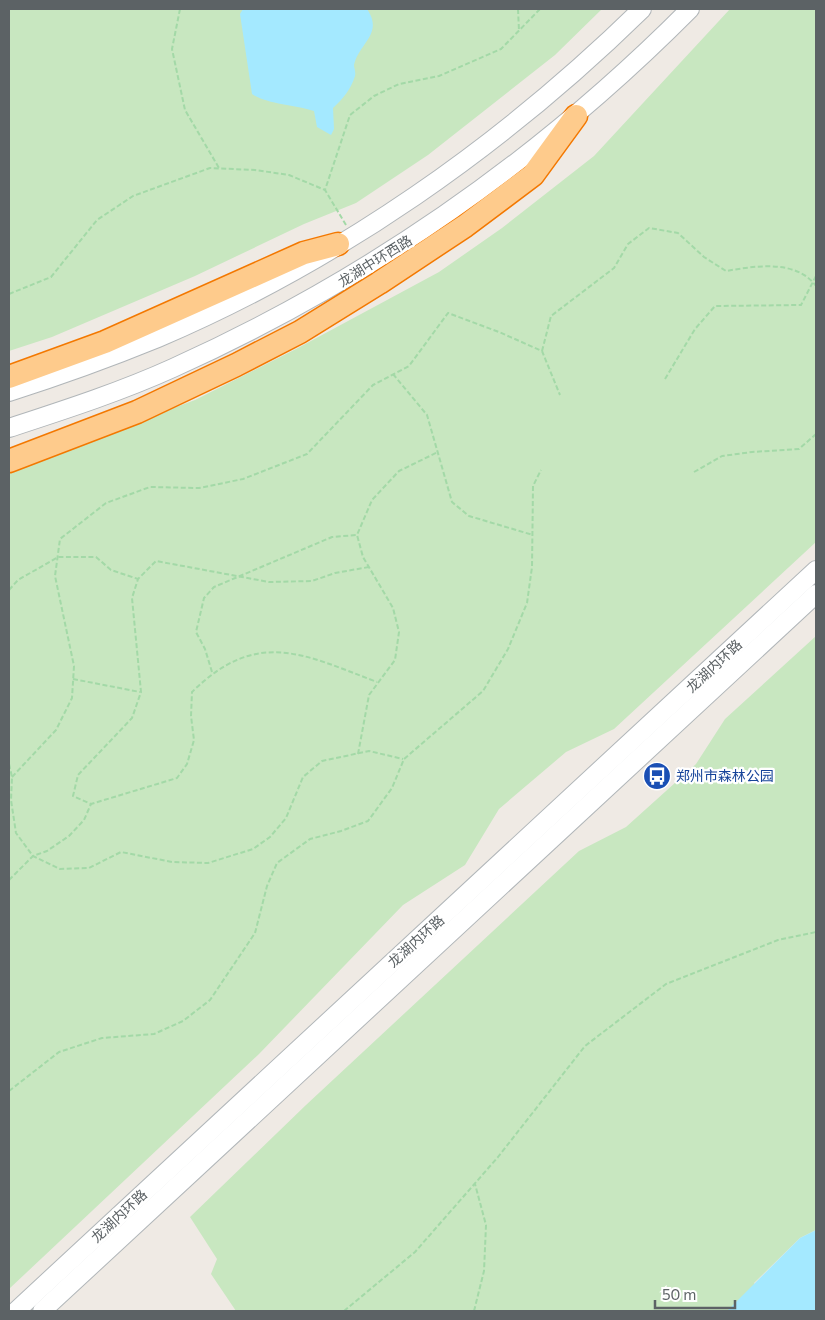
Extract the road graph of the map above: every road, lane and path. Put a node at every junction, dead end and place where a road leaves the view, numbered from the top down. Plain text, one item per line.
1 (180, 9) edge
2 (518, 9) edge
3 (540, 9) edge
4 (642, 9) edge
5 (690, 9) edge
6 (519, 31) junction
7 (576, 116) junction
8 (219, 168) junction
9 (325, 190) junction
10 (345, 240) junction
11 (816, 276) edge
12 (813, 282) junction
13 (816, 286) edge
14 (9, 294) edge
15 (542, 352) junction
16 (393, 374) junction
17 (9, 377) edge
18 (665, 379) dead end
19 (9, 392) edge
20 (560, 395) dead end
21 (9, 428) edge
22 (816, 434) edge
23 (438, 452) junction
24 (9, 461) edge
25 (541, 470) dead end
26 (694, 472) dead end
27 (357, 535) junction
28 (533, 535) junction
29 (58, 557) junction
30 (369, 567) junction
31 (816, 570) edge
32 (237, 576) junction
33 (138, 579) junction
34 (9, 590) edge
35 (816, 594) edge
36 (212, 672) junction
37 (74, 679) junction
38 (377, 682) junction
39 (141, 692) junction
40 (358, 754) junction
41 (404, 759) junction
42 (9, 764) edge
43 (12, 777) junction
44 (91, 804) junction
45 (34, 856) junction
46 (9, 880) edge
47 (816, 932) edge
48 (9, 1091) edge
49 (475, 1184) junction
50 (16, 1311) edge
51 (42, 1311) edge
52 (344, 1311) edge
53 (474, 1311) edge

1 - 8 path
2 - 6 path
3 - 6 path
4 - 10 main road
5 - 7 main road, 龙湖中环西路
6 - 9 path
7 - 21 main road, 龙湖中环西路
7 - 24 highway
8 - 9 path
8 - 14 path
9 - 10 path
10 - 17 highway
10 - 19 main road
11 - 12 path
12 - 13 path
12 - 15 path
12 - 18 path
15 - 16 path
15 - 20 path
16 - 23 path
16 - 29 path
22 - 26 path
23 - 27 path
23 - 28 path
25 - 28 path
27 - 30 path
27 - 32 path
28 - 41 path
29 - 33 path
29 - 34 path
29 - 37 path
30 - 32 path
30 - 38 path
31 - 50 main road, 龙湖内环路
32 - 33 path
32 - 36 path
33 - 39 path
35 - 51 main road, 龙湖内环路
36 - 38 path
36 - 44 path
37 - 39 path
37 - 43 path
38 - 40 path
39 - 44 path
40 - 41 path
40 - 45 path
41 - 48 path
42 - 43 path
43 - 45 path
44 - 45 path
45 - 46 path
47 - 49 path
49 - 52 path
49 - 53 path

